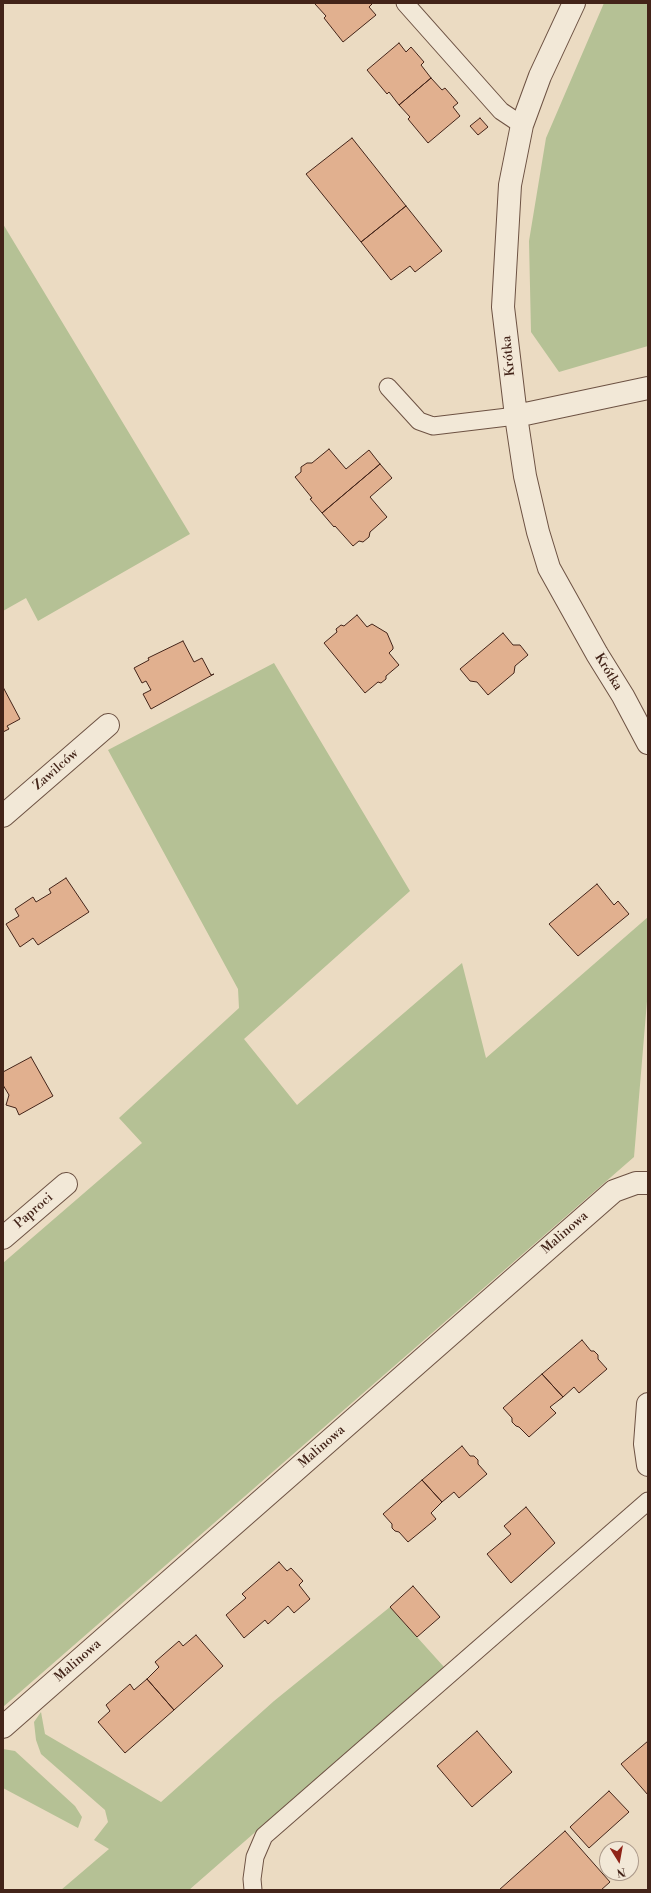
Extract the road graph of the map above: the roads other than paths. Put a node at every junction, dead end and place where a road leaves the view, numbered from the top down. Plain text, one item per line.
1 (405, 3) edge
2 (574, 3) edge
3 (522, 125) junction
4 (388, 387) dead end
5 (648, 388) edge
6 (516, 416) junction
7 (108, 725) dead end
8 (648, 743) edge
9 (3, 816) edge
10 (648, 1183) edge
11 (66, 1184) dead end
12 (3, 1238) edge
13 (648, 1404) edge
14 (648, 1465) edge
15 (648, 1501) edge
16 (3, 1727) edge
17 (253, 1890) edge

1 - 3 lane
2 - 3 street, Krótka
3 - 6 street, Krótka
4 - 6 lane
5 - 6 street
6 - 8 street, Krótka
7 - 9 street, Zawilców
10 - 16 street, Malinowa
11 - 12 street, Paproci
13 - 14 street
15 - 17 lane

